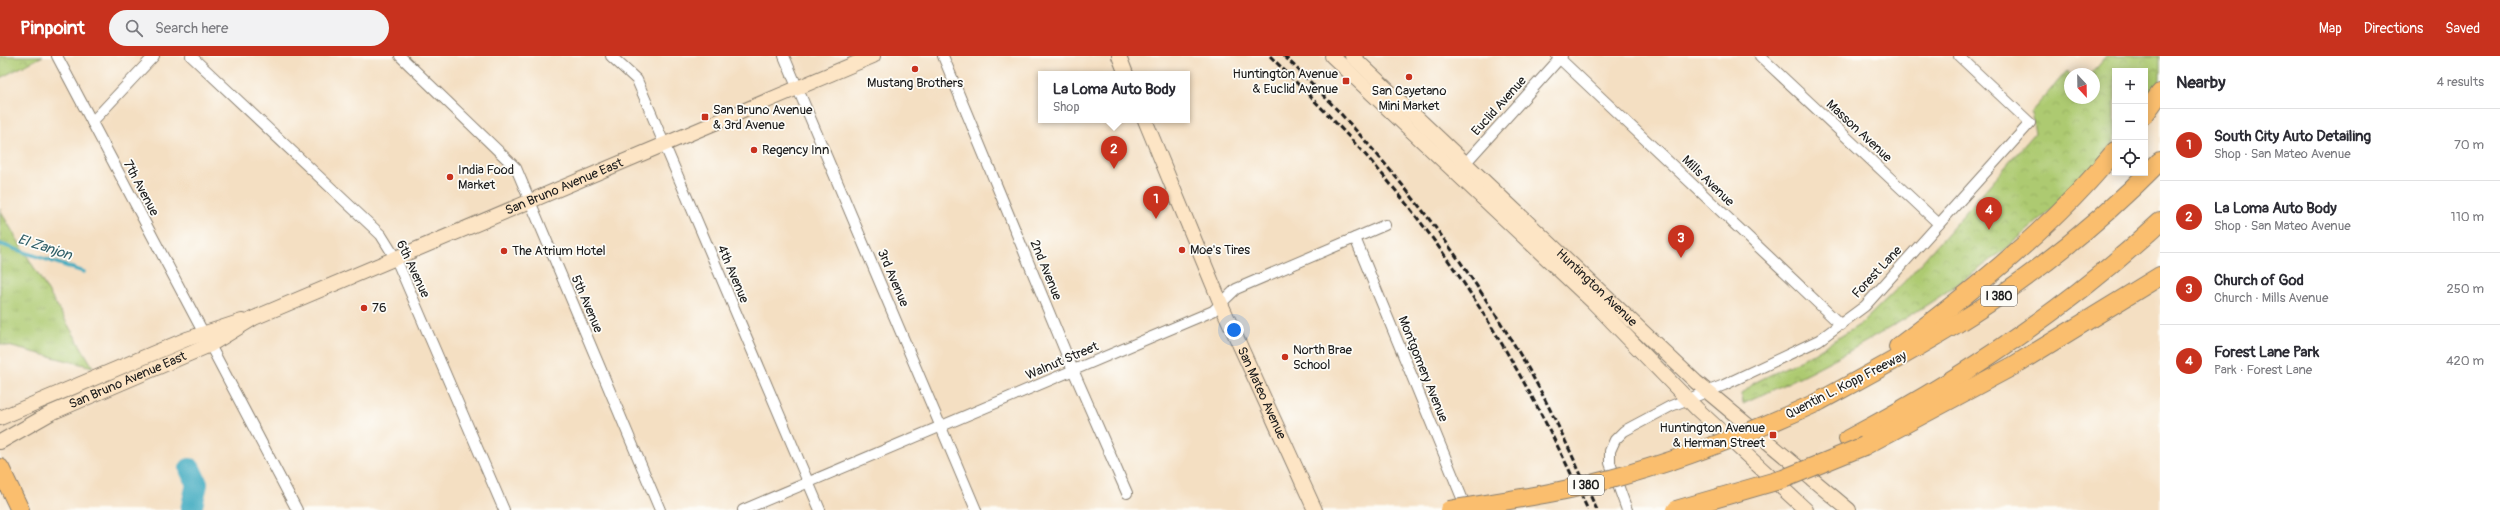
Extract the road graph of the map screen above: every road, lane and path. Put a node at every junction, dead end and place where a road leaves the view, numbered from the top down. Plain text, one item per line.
1 (57, 56) edge
2 (154, 56) edge
3 (191, 56) edge
4 (400, 56) edge
5 (611, 56) edge
6 (784, 56) edge
7 (873, 56) edge
8 (943, 56) edge
9 (1118, 56) edge
10 (1332, 56) edge
11 (1352, 56) edge
12 (1760, 56) edge
13 (1959, 56) edge
14 (1560, 57) edge
15 (1125, 71) edge
16 (798, 88) junction
17 (2160, 93) edge
18 (2148, 110) edge
19 (92, 122) junction
20 (1146, 123) edge
21 (663, 145) junction
22 (2112, 154) edge
23 (2160, 162) edge
24 (1460, 169) junction
25 (530, 202) junction
26 (2160, 222) edge
27 (1939, 224) junction
28 (1385, 225) dead end
29 (1355, 238) junction
30 (396, 259) junction
31 (2160, 276) edge
32 (1221, 304) junction
33 (254, 318) junction
34 (1840, 326) junction
35 (203, 332) junction
36 (210, 345) junction
37 (1073, 370) junction
38 (1708, 392) junction
39 (1688, 400) junction
40 (1818, 402) junction
41 (0, 418) edge
42 (942, 426) junction
43 (0, 442) edge
44 (1856, 443) junction
45 (0, 468) edge
46 (809, 482) junction
47 (1554, 492) junction
48 (1127, 493) dead end
49 (20, 510) edge
50 (297, 510) edge
51 (504, 510) edge
52 (660, 510) edge
53 (743, 510) edge
54 (820, 510) edge
55 (976, 510) edge
56 (1315, 510) edge
57 (1449, 510) edge
58 (1467, 510) edge
59 (1482, 510) edge
60 (1627, 510) edge
61 (1672, 510) edge
62 (1676, 510) edge
63 (1806, 510) edge
64 (1849, 510) edge

1 - 19 street, 7th Avenue
2 - 19 street
3 - 30 street, 6th Avenue
4 - 25 street, 5th Avenue
5 - 21 street, 4th Avenue
6 - 16 street, 3rd Avenue
7 - 16 main road, San Bruno Avenue East
8 - 37 street, 2nd Avenue
9 - 15 main road
10 - 24 main road, Huntington Avenue
11 - 24 main road, Huntington Avenue
12 - 27 street, Masson Avenue
13 - 27 street, Forest Lane
14 - 24 street, Euclid Avenue
14 - 34 street, Mills Avenue
16 - 21 main road, San Bruno Avenue East
16 - 42 street, 3rd Avenue
17 - 18 highway
19 - 35 street, 7th Avenue
20 - 32 main road, San Mateo Avenue
21 - 25 main road, San Bruno Avenue East
21 - 46 street, 4th Avenue
22 - 40 highway
23 - 40 highway, Quentin L. Kopp Freeway / I 380
24 - 38 main road, Huntington Avenue
24 - 39 main road, Huntington Avenue
25 - 30 main road, San Bruno Avenue East
25 - 52 street, 5th Avenue
26 - 44 highway
27 - 34 street, Forest Lane
28 - 29 street, Walnut Street
29 - 32 street, Walnut Street
29 - 58 street, Montgomery Avenue
30 - 33 main road, San Bruno Avenue East
30 - 51 street, 6th Avenue
31 - 44 highway
32 - 37 street, Walnut Street
32 - 56 main road, San Mateo Avenue
33 - 35 main road, San Bruno Avenue East
33 - 36 main road, San Bruno Avenue East
34 - 38 street, Forest Lane
35 - 41 main road, San Bruno Avenue East
36 - 43 main road, San Bruno Avenue East
36 - 50 street
37 - 42 street, Walnut Street
37 - 48 street, 2nd Avenue
38 - 39 street, Forest Lane
38 - 64 main road, Huntington Avenue
39 - 60 street, Forest Lane
39 - 63 main road, Huntington Avenue
40 - 47 highway, Quentin L. Kopp Freeway / I 380, bridge
42 - 46 street, Walnut Street
42 - 55 street, 3rd Avenue
44 - 61 highway, bridge
44 - 62 highway, bridge
45 - 49 highway
46 - 53 street, Walnut Street
46 - 54 street, 4th Avenue
47 - 57 highway, bridge
47 - 59 highway, Quentin L. Kopp Freeway / I 380, bridge

